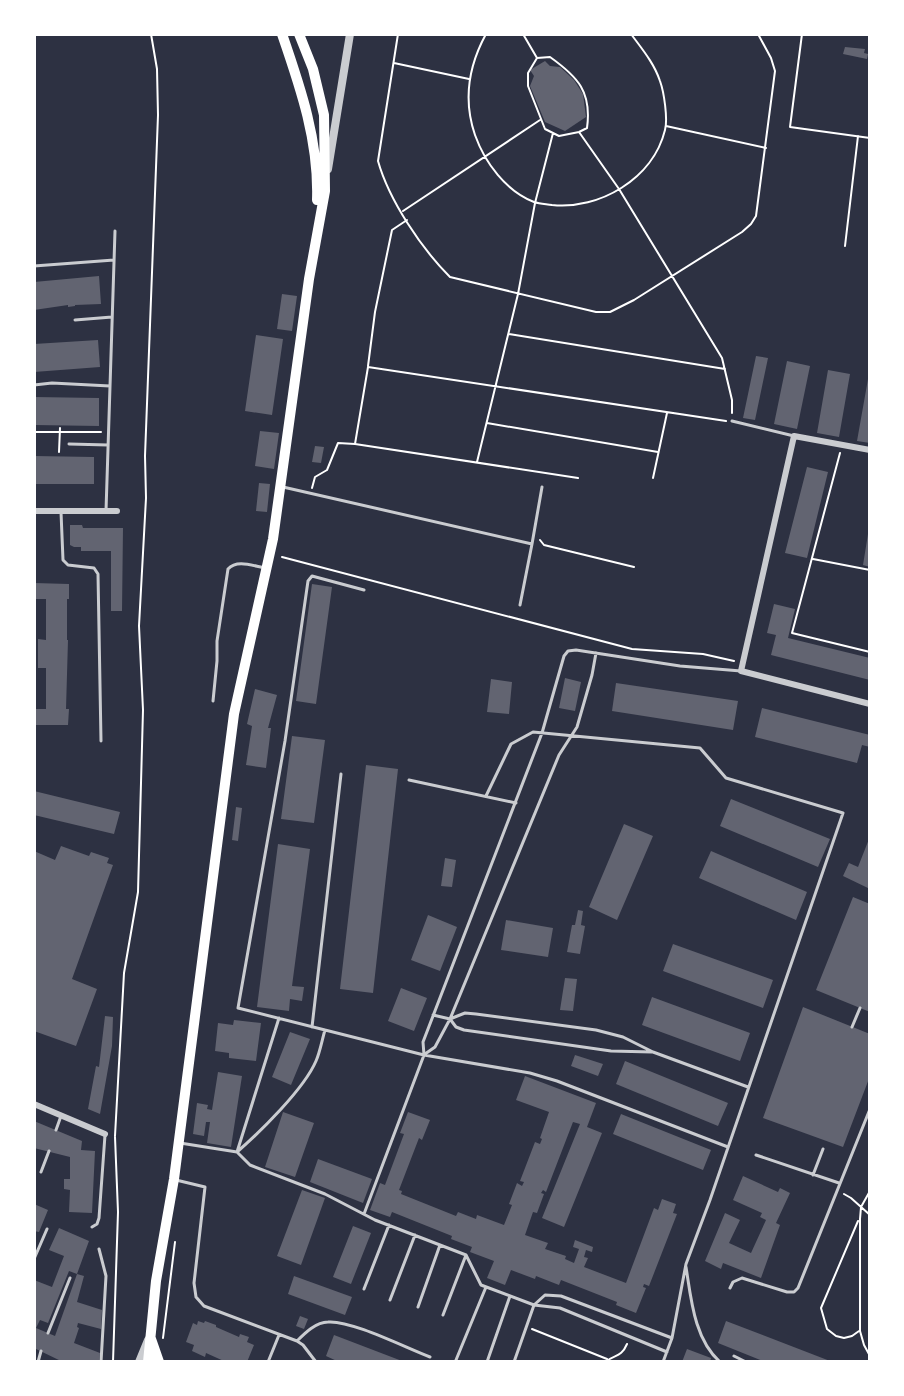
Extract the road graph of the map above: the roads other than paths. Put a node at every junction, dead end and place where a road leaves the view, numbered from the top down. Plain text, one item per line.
1 (282, 34) edge
2 (299, 34) edge
3 (350, 34) edge
4 (325, 191) junction
5 (115, 231) dead end
6 (316, 231) junction
7 (114, 260) junction
8 (34, 266) edge
9 (112, 317) junction
10 (75, 320) dead end
11 (34, 385) edge
12 (110, 386) junction
13 (732, 422) road end
14 (794, 436) junction
15 (69, 444) dead end
16 (108, 445) junction
17 (870, 450) edge
18 (281, 486) junction
19 (542, 487) dead end
20 (34, 511) edge
21 (61, 511) junction
22 (106, 511) junction
23 (117, 511) dead end
24 (533, 542) junction
25 (267, 568) junction
26 (364, 590) dead end
27 (520, 605) dead end
28 (596, 653) junction
29 (741, 671) junction
30 (213, 701) dead end
31 (870, 704) edge
32 (542, 733) junction
33 (571, 736) junction
34 (101, 741) dead end
35 (341, 774) dead end
36 (409, 780) dead end
37 (486, 796) junction
38 (516, 803) junction
39 (860, 1008) dead end
40 (433, 1015) junction
41 (279, 1018) junction
42 (450, 1018) junction
43 (312, 1027) junction
44 (852, 1027) dead end
45 (325, 1030) junction
46 (653, 1052) junction
47 (424, 1055) junction
48 (748, 1087) junction
49 (34, 1104) edge
50 (870, 1109) edge
51 (61, 1116) junction
52 (56, 1130) dead end
53 (105, 1134) joint
54 (179, 1143) junction
55 (728, 1147) junction
56 (823, 1149) dead end
57 (49, 1151) dead end
58 (237, 1152) junction
59 (756, 1155) dead end
60 (40, 1172) dead end
61 (813, 1174) junction
62 (174, 1179) junction
63 (839, 1183) junction
64 (364, 1214) junction
65 (389, 1225) junction
66 (92, 1227) dead end
67 (47, 1229) dead end
68 (415, 1235) junction
69 (440, 1245) junction
70 (99, 1249) dead end
71 (466, 1255) junction
72 (34, 1259) edge
73 (686, 1264) junction
74 (70, 1278) dead end
75 (486, 1287) junction
76 (730, 1288) dead end
77 (364, 1289) dead end
78 (510, 1296) junction
79 (390, 1300) dead end
80 (534, 1305) junction
81 (418, 1307) dead end
82 (443, 1315) dead end
83 (48, 1333) dead end
84 (149, 1335) junction
85 (279, 1335) junction
86 (672, 1338) junction
87 (297, 1341) junction
88 (41, 1351) dead end
89 (667, 1352) junction
90 (734, 1356) dead end
91 (430, 1357) dead end
92 (456, 1360) edge
93 (38, 1362) edge
94 (101, 1362) edge
95 (139, 1362) edge
96 (148, 1362) edge
97 (159, 1362) edge
98 (268, 1362) edge
99 (316, 1362) edge
100 (487, 1362) edge
101 (514, 1362) edge
102 (663, 1362) edge
103 (720, 1362) edge
104 (746, 1362) edge

1 - 6 main road
2 - 4 main road
3 - 4 street
4 - 6 main road
5 - 7 lane
6 - 18 main road
7 - 8 lane
7 - 9 lane
9 - 10 lane
9 - 12 lane
11 - 12 lane
12 - 16 lane
13 - 14 lane
14 - 17 street
14 - 29 street
15 - 16 lane
16 - 22 lane
18 - 24 lane
18 - 25 main road
19 - 24 lane
20 - 21 street
21 - 22 street
21 - 34 lane
22 - 23 street
24 - 27 lane
25 - 30 lane
25 - 54 main road
26 - 41 lane
28 - 29 lane
28 - 32 lane
28 - 33 lane
29 - 31 street
32 - 33 lane
32 - 37 lane
32 - 38 lane
33 - 42 lane
33 - 48 lane
35 - 43 lane
36 - 37 lane
37 - 38 lane
38 - 40 lane
39 - 44 lane
40 - 42 lane
40 - 47 lane
41 - 43 lane
41 - 58 lane
42 - 46 lane
42 - 46 lane
42 - 47 lane
43 - 45 lane
45 - 47 lane
45 - 58 lane
46 - 48 lane
47 - 55 lane
47 - 64 lane
48 - 55 lane
49 - 51 street
50 - 63 lane
51 - 52 lane
51 - 53 street
53 - 66 lane
54 - 58 lane
54 - 62 main road
55 - 73 lane
56 - 61 lane
57 - 60 lane
58 - 64 lane
59 - 61 lane
61 - 63 lane
62 - 84 main road
62 - 85 lane
63 - 76 lane
64 - 65 lane
65 - 68 lane
65 - 77 lane
67 - 72 lane
68 - 69 lane
68 - 79 lane
69 - 71 lane
69 - 81 lane
70 - 94 lane
71 - 75 lane
71 - 82 lane
73 - 86 lane
73 - 103 lane
74 - 83 lane
75 - 78 lane
75 - 92 lane
78 - 80 lane
78 - 100 lane
80 - 86 lane
80 - 89 lane
80 - 101 lane
84 - 95 street
84 - 96 main road
84 - 97 main road
85 - 87 lane
85 - 98 lane
86 - 89 lane
87 - 91 lane
87 - 99 lane
88 - 93 lane
89 - 102 lane
90 - 104 lane

